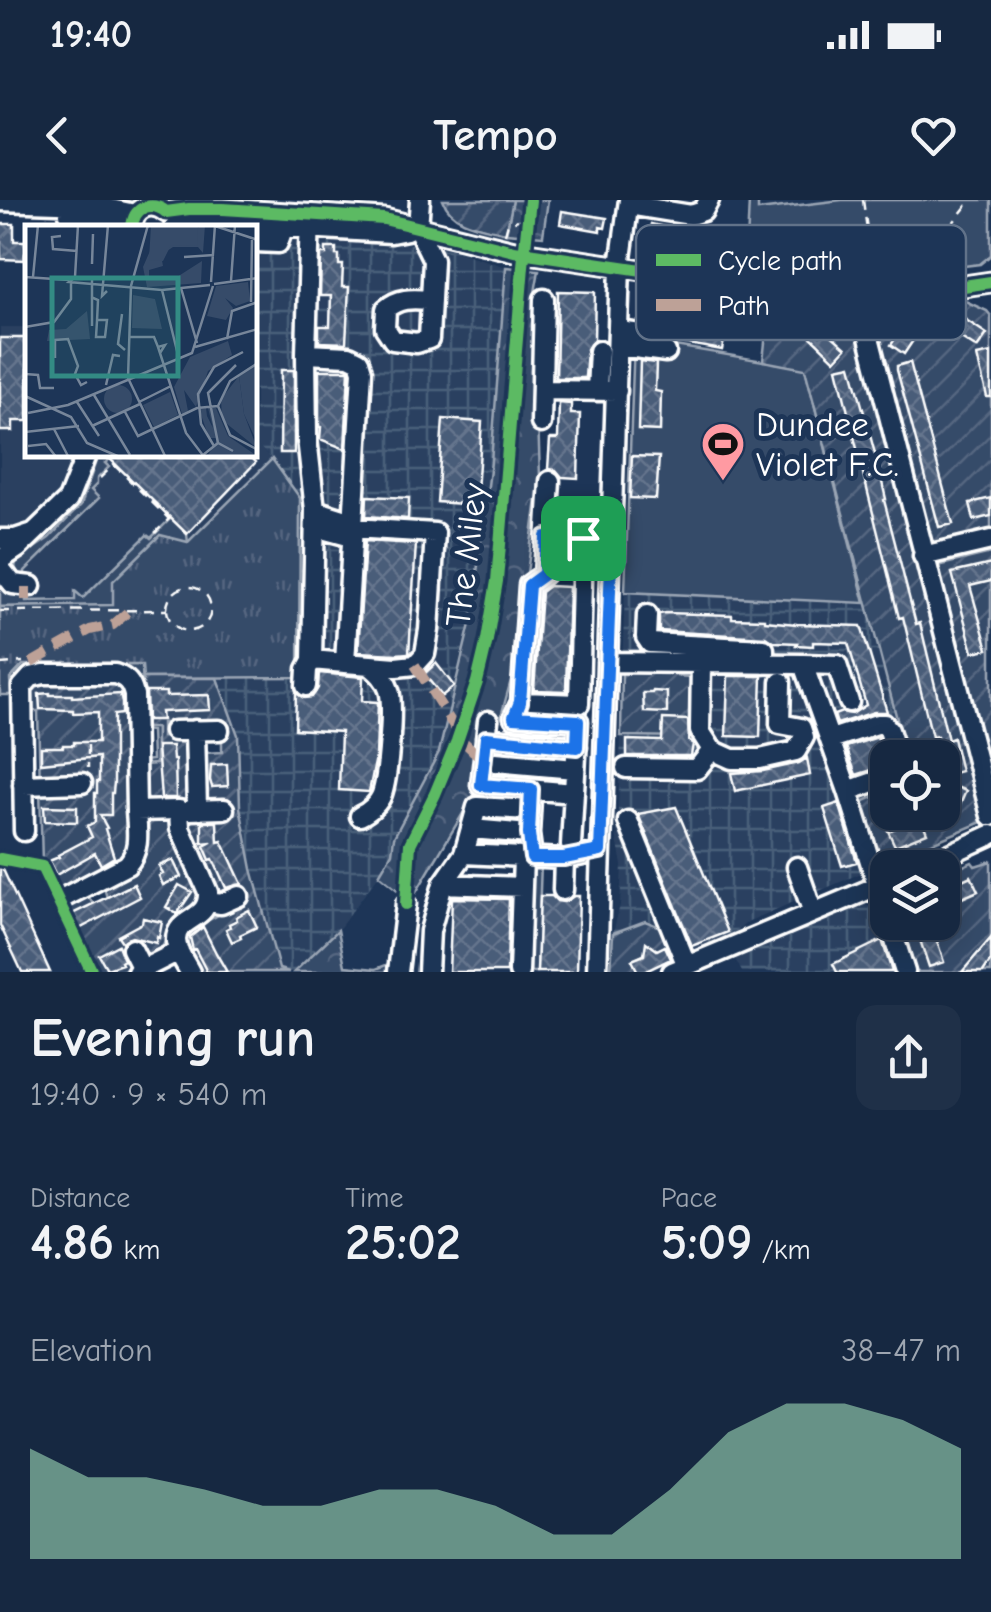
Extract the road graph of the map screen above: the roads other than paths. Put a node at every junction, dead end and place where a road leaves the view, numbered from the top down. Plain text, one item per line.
1 (420, 200) edge
2 (709, 200) edge
3 (0, 201) edge
4 (629, 202) edge
5 (0, 210) edge
6 (310, 220) junction
7 (170, 222) edge
8 (129, 223) edge
9 (208, 225) edge
10 (258, 226) edge
11 (284, 226) junction
12 (418, 229) junction
13 (258, 242) edge
14 (620, 266) junction
15 (636, 268) edge
16 (991, 282) edge
17 (966, 286) edge
18 (544, 299) dead end
19 (430, 300) dead end
20 (636, 338) edge
21 (619, 339) junction
22 (876, 340) edge
23 (599, 351) dead end
24 (666, 352) dead end
25 (306, 354) junction
26 (542, 390) junction
27 (597, 391) junction
28 (617, 392) junction
29 (541, 424) dead end
30 (85, 458) edge
31 (550, 481) dead end
32 (315, 519) junction
33 (352, 529) junction
34 (35, 533) junction
35 (546, 537) junction
36 (583, 538) junction
37 (612, 538) junction
38 (0, 540) edge
39 (991, 540) edge
40 (923, 556) junction
41 (0, 560) edge
42 (0, 568) edge
43 (31, 586) dead end
44 (646, 615) dead end
45 (312, 660) junction
46 (607, 662) junction
47 (346, 663) junction
48 (701, 663) junction
49 (764, 664) junction
50 (803, 664) junction
51 (369, 665) junction
52 (579, 682) junction
53 (781, 682) dead end
54 (606, 683) junction
55 (306, 686) dead end
56 (520, 702) junction
57 (848, 702) dead end
58 (174, 730) dead end
59 (195, 730) junction
60 (219, 730) dead end
61 (831, 740) junction
62 (892, 740) edge
63 (577, 747) junction
64 (712, 750) junction
65 (484, 761) junction
66 (626, 768) dead end
67 (576, 769) junction
68 (82, 783) road end
69 (870, 783) edge
70 (24, 785) junction
71 (531, 789) junction
72 (848, 791) junction
73 (574, 793) junction
74 (224, 809) dead end
75 (188, 810) junction
76 (530, 810) junction
77 (136, 811) junction
78 (360, 816) dead end
79 (991, 816) edge
80 (628, 821) dead end
81 (471, 830) junction
82 (24, 831) dead end
83 (529, 834) junction
84 (991, 835) edge
85 (958, 850) edge
86 (600, 851) junction
87 (870, 851) edge
88 (464, 854) junction
89 (528, 857) junction
90 (568, 858) junction
91 (797, 867) dead end
92 (91, 883) junction
93 (443, 884) junction
94 (522, 887) junction
95 (870, 889) edge
96 (563, 890) dead end
97 (65, 896) dead end
98 (239, 896) dead end
99 (100, 902) dead end
100 (208, 902) junction
101 (406, 904) dead end
102 (813, 913) junction
103 (894, 940) edge
104 (132, 949) dead end
105 (179, 950) junction
106 (680, 969) edge
107 (140, 971) edge
108 (190, 972) edge
109 (398, 972) edge
110 (428, 972) edge
111 (519, 972) edge
112 (597, 972) edge
113 (904, 972) edge

1 - 12 street
2 - 4 street
3 - 8 street
4 - 14 street
5 - 8 street
6 - 7 street
6 - 11 street
6 - 12 street
6 - 25 street
7 - 8 street
7 - 9 street
10 - 11 street
11 - 13 street
12 - 14 street
12 - 19 street
14 - 15 street
14 - 21 street
16 - 17 street
18 - 26 street
20 - 21 street
21 - 24 street
21 - 28 street
22 - 40 street
23 - 27 street
25 - 32 street
25 - 33 street
26 - 27 street
26 - 29 street
27 - 28 street
28 - 37 street
30 - 34 street
31 - 35 street
32 - 33 street
32 - 45 street
33 - 47 street
33 - 51 street
34 - 38 street
34 - 41 street
35 - 36 street
35 - 56 street
36 - 37 street
36 - 52 street
37 - 46 street
39 - 40 street
40 - 79 street
42 - 43 street
44 - 49 street
45 - 47 street
45 - 55 street
46 - 48 street
46 - 54 street
47 - 51 street
48 - 49 street
48 - 64 street
49 - 50 street
50 - 57 street
50 - 61 street
51 - 78 street
52 - 54 street
52 - 56 street
53 - 64 street
54 - 86 street
56 - 63 street
58 - 59 street
59 - 60 street
59 - 75 street
61 - 62 street
61 - 72 street
63 - 65 street
63 - 67 street
64 - 66 street
65 - 67 street
65 - 71 street
67 - 73 street
68 - 70 street
69 - 72 street
70 - 77 street
70 - 82 street
71 - 73 street
71 - 76 street
72 - 87 street
73 - 90 street
74 - 75 street
75 - 77 street
75 - 100 street
76 - 81 street
76 - 83 street
77 - 92 street
80 - 106 street
81 - 83 street
81 - 88 street
83 - 89 street
84 - 85 street
86 - 90 street
86 - 112 street
88 - 89 street
88 - 93 street
89 - 90 street
89 - 94 street
90 - 96 street
91 - 102 street
92 - 97 street
92 - 99 street
93 - 94 street
93 - 110 street
94 - 111 street
95 - 102 street
98 - 100 street
100 - 105 street
101 - 109 street
102 - 106 street
103 - 113 street
104 - 107 street
105 - 107 street
105 - 108 street

